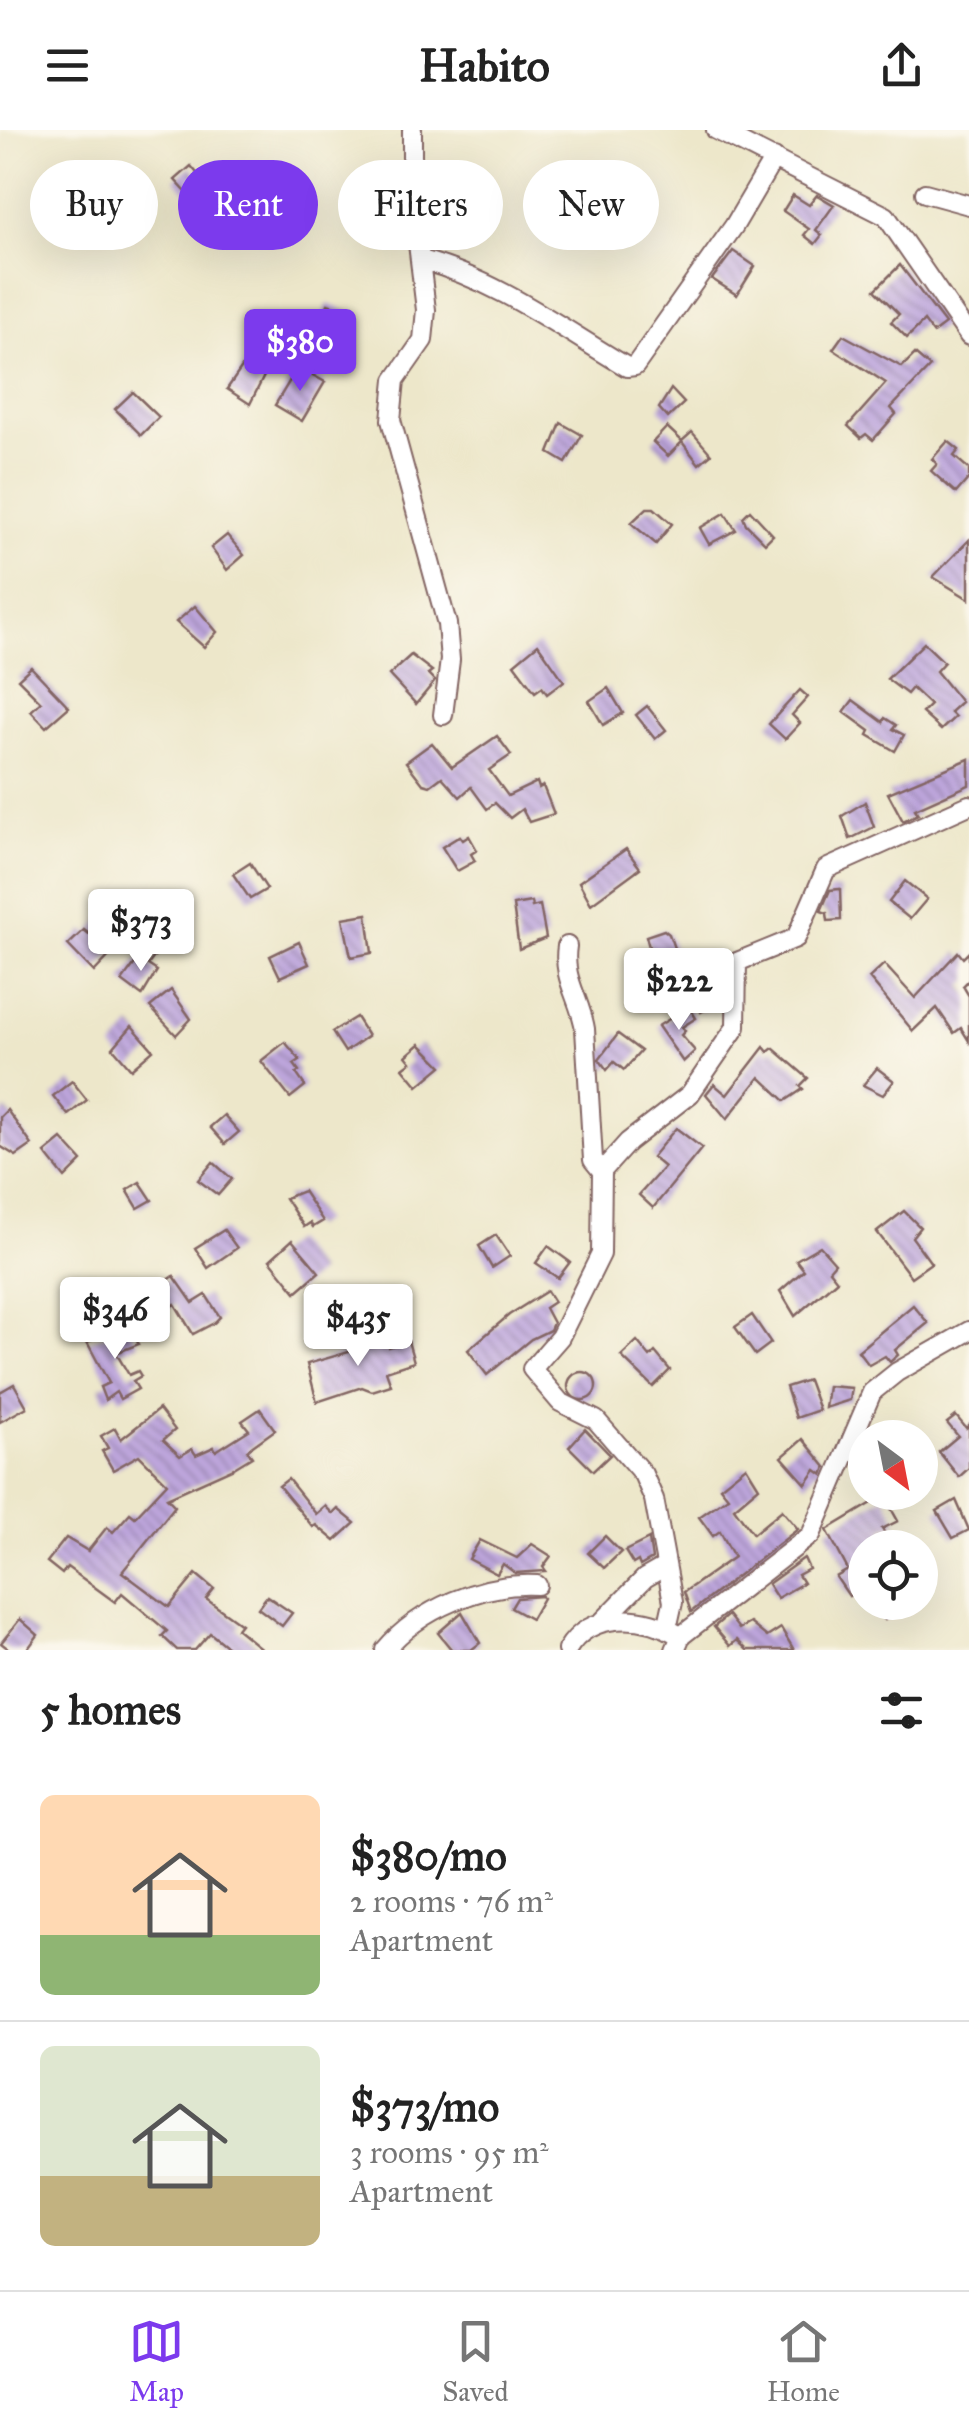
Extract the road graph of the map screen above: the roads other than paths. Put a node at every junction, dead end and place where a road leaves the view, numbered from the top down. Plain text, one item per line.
1 (412, 130) edge
2 (716, 130) edge
3 (774, 158) junction
4 (925, 193) dead end
5 (969, 205) edge
6 (421, 260) junction
7 (969, 336) edge
8 (442, 715) dead end
9 (969, 805) edge
10 (567, 946) dead end
11 (602, 1171) junction
12 (969, 1331) edge
13 (666, 1566) junction
14 (537, 1585) dead end
15 (664, 1621) junction
16 (602, 1622) junction
17 (684, 1638) edge
18 (385, 1650) edge
19 (567, 1650) edge

1 - 6 street
2 - 3 street
3 - 6 street
3 - 7 street
4 - 5 street
6 - 8 street
9 - 11 street
10 - 11 street
11 - 13 street
12 - 17 street
13 - 15 street
13 - 16 street
14 - 18 street
15 - 16 street
15 - 17 street
16 - 19 street

